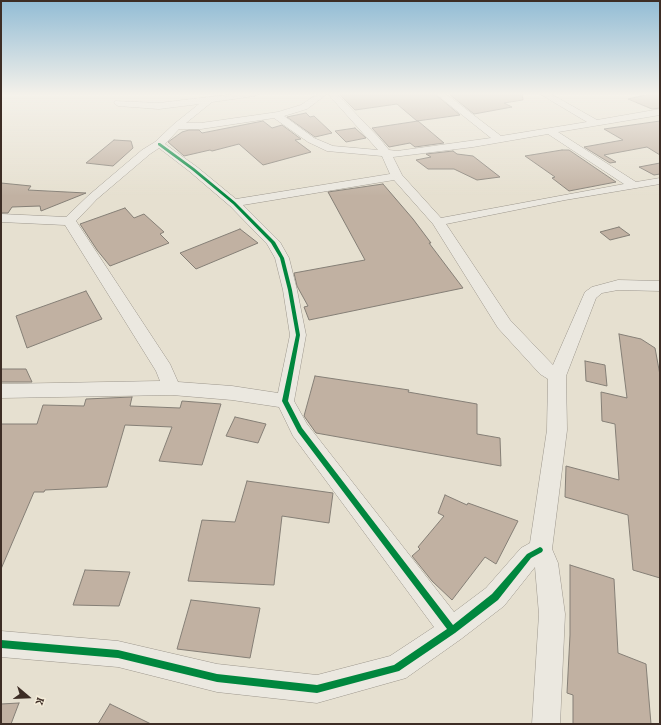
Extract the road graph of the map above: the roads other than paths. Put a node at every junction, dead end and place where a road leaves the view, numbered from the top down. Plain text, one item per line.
1 (176, 128) edge
2 (293, 128) edge
3 (364, 128) edge
4 (484, 128) edge
5 (568, 128) edge
6 (550, 131) junction
7 (499, 139) junction
8 (159, 144) junction
9 (386, 153) junction
10 (397, 176) junction
11 (660, 181) edge
12 (635, 186) junction
13 (234, 203) junction
14 (1, 218) edge
15 (69, 221) junction
16 (438, 222) junction
17 (660, 286) edge
18 (557, 376) junction
19 (172, 388) junction
20 (1, 391) edge
21 (285, 401) junction
22 (540, 550) junction
23 (452, 630) junction
24 (1, 644) edge
25 (546, 724) edge

1 - 8 street
2 - 9 street
3 - 9 street
4 - 7 street
5 - 6 street
6 - 7 street
6 - 12 street
7 - 9 street
8 - 13 street
8 - 15 street
9 - 10 street
10 - 13 street
10 - 16 street
11 - 12 street
12 - 16 street
13 - 21 street
14 - 15 street
15 - 19 street
16 - 18 street
17 - 18 street
18 - 22 street
19 - 20 street
19 - 21 street
21 - 23 street
22 - 23 street
22 - 25 street
23 - 24 street

